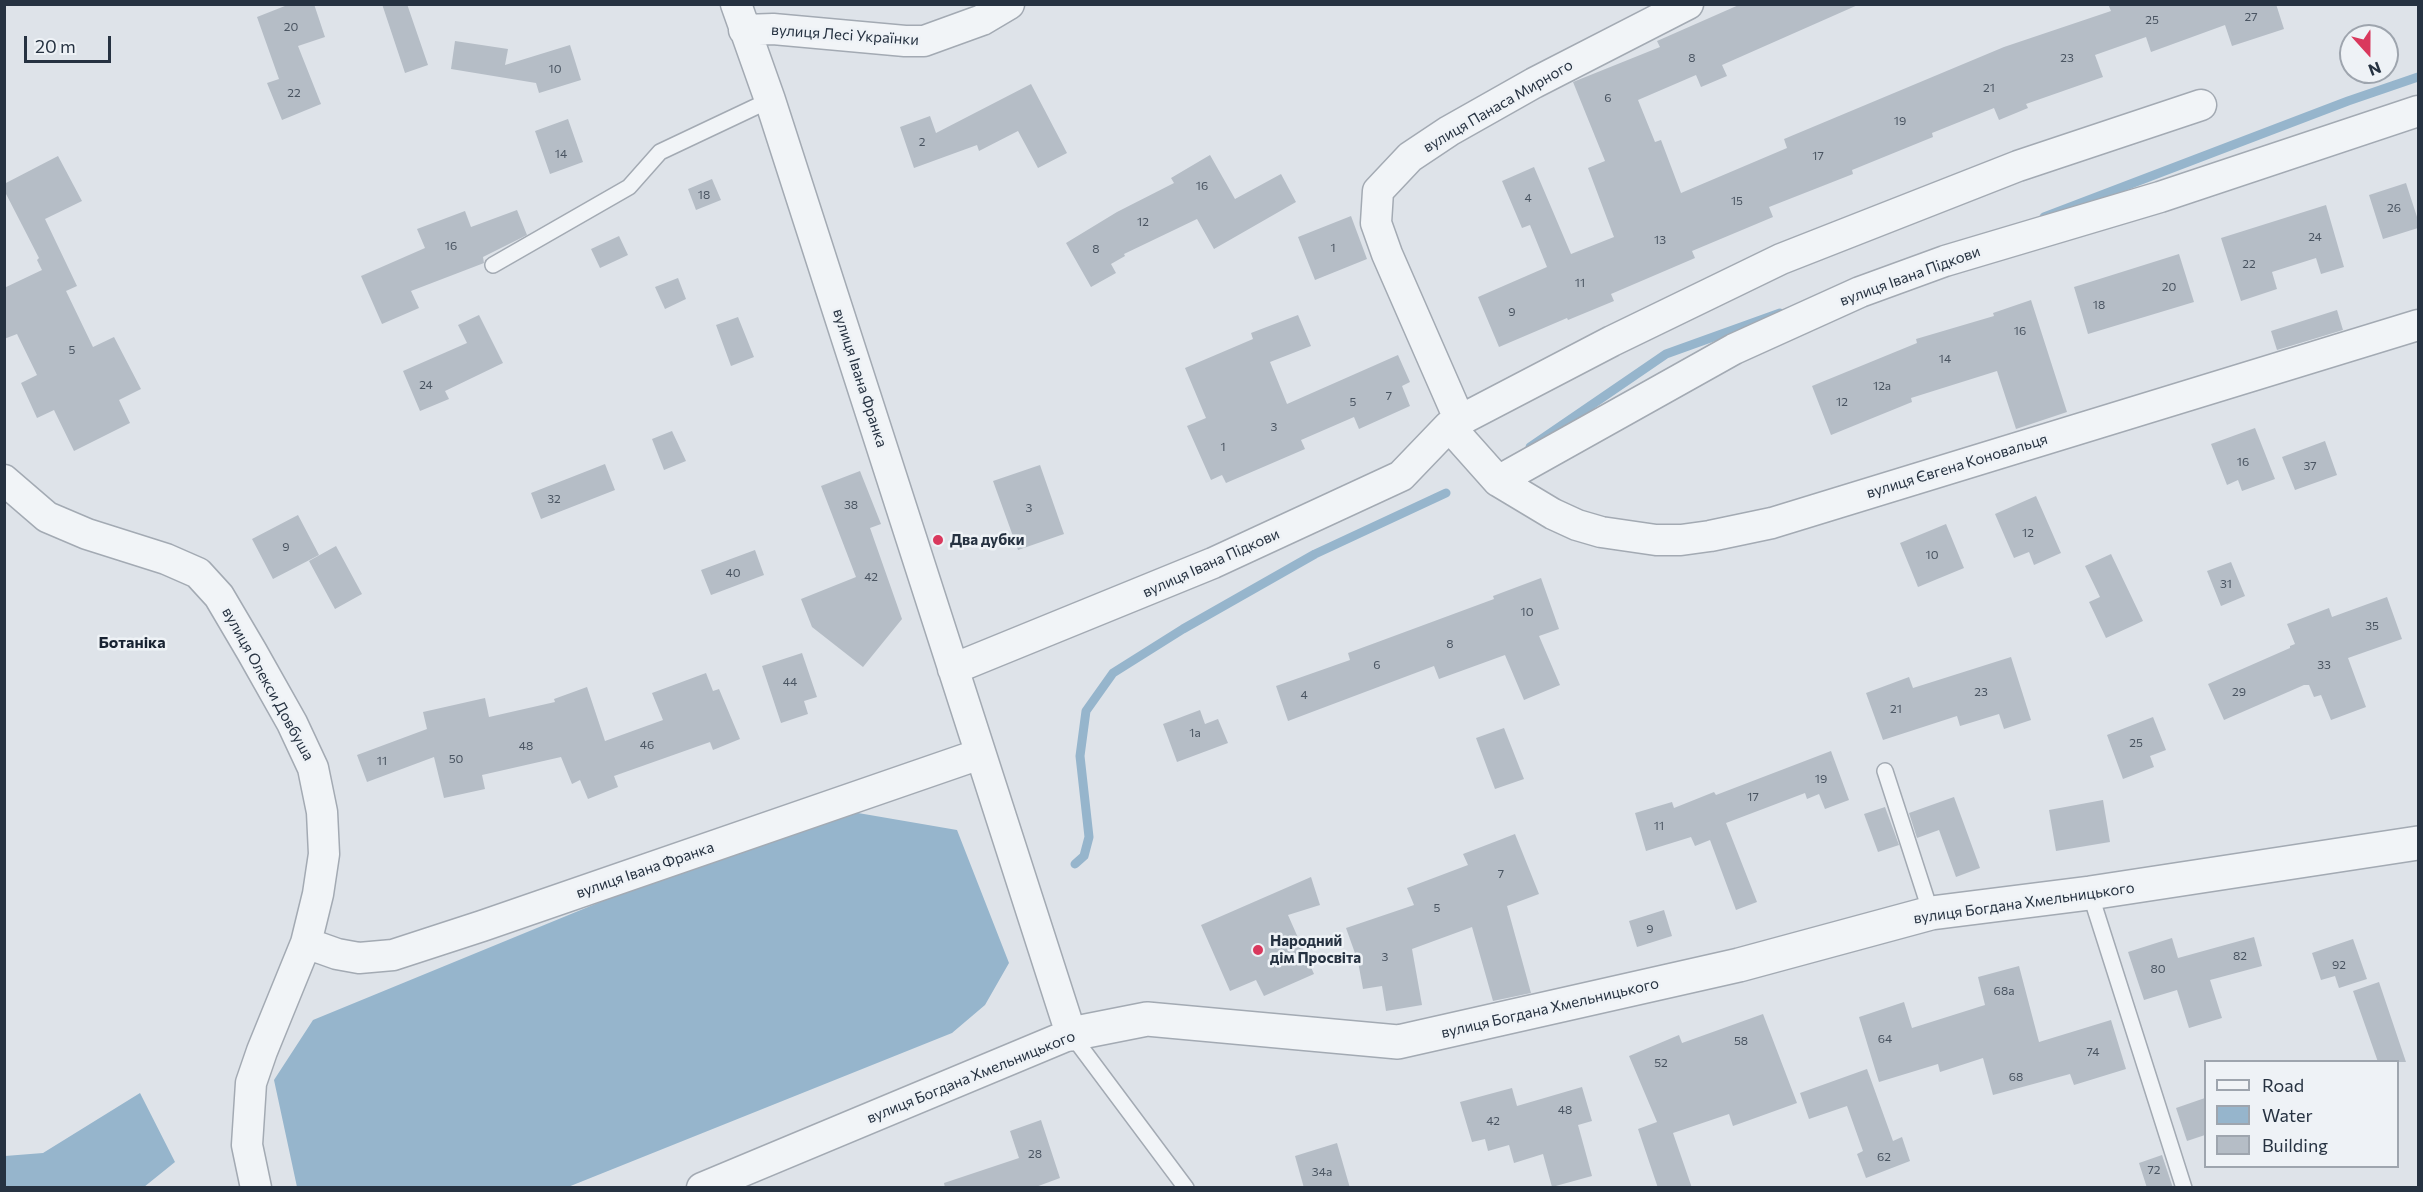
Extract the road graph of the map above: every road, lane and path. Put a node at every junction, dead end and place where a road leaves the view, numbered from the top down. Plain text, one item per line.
1 (1009, 4) edge
2 (1688, 4) edge
3 (740, 17) edge
4 (770, 100) junction
5 (2201, 105) dead end
6 (2418, 111) edge
7 (493, 265) dead end
8 (2418, 325) edge
9 (1455, 424) junction
10 (4, 480) edge
11 (1498, 481) junction
12 (953, 669) junction
13 (980, 754) junction
14 (1885, 771) dead end
15 (2418, 843) edge
16 (2090, 893) junction
17 (1931, 913) junction
18 (306, 943) junction
19 (1071, 1034) junction
20 (256, 1188) edge
21 (702, 1188) edge
22 (1186, 1188) edge
23 (2184, 1188) edge

1 - 3 street, вулиця Лесі Українки
2 - 9 street, вулиця Панаса Мирного
3 - 4 street, вулиця Івана Франка
4 - 7 lane
4 - 12 street, вулиця Івана Франка
5 - 9 street, вулиця Івана Підкови
6 - 11 street, вулиця Івана Підкови
8 - 11 street, вулиця Євгена Коновальця
9 - 11 street
9 - 12 street, вулиця Івана Підкови
10 - 18 street, вулиця Олекси Довбуша
12 - 13 street, вулиця Івана Франка
13 - 18 street, вулиця Івана Франка
13 - 19 street, вулиця Івана Франка
14 - 17 lane
15 - 16 street, вулиця Богдана Хмельницького
16 - 17 street, вулиця Богдана Хмельницького
16 - 23 lane
17 - 19 street, вулиця Богдана Хмельницького
18 - 20 street, вулиця Олекси Довбуша
19 - 21 street, вулиця Богдана Хмельницького
19 - 22 lane

